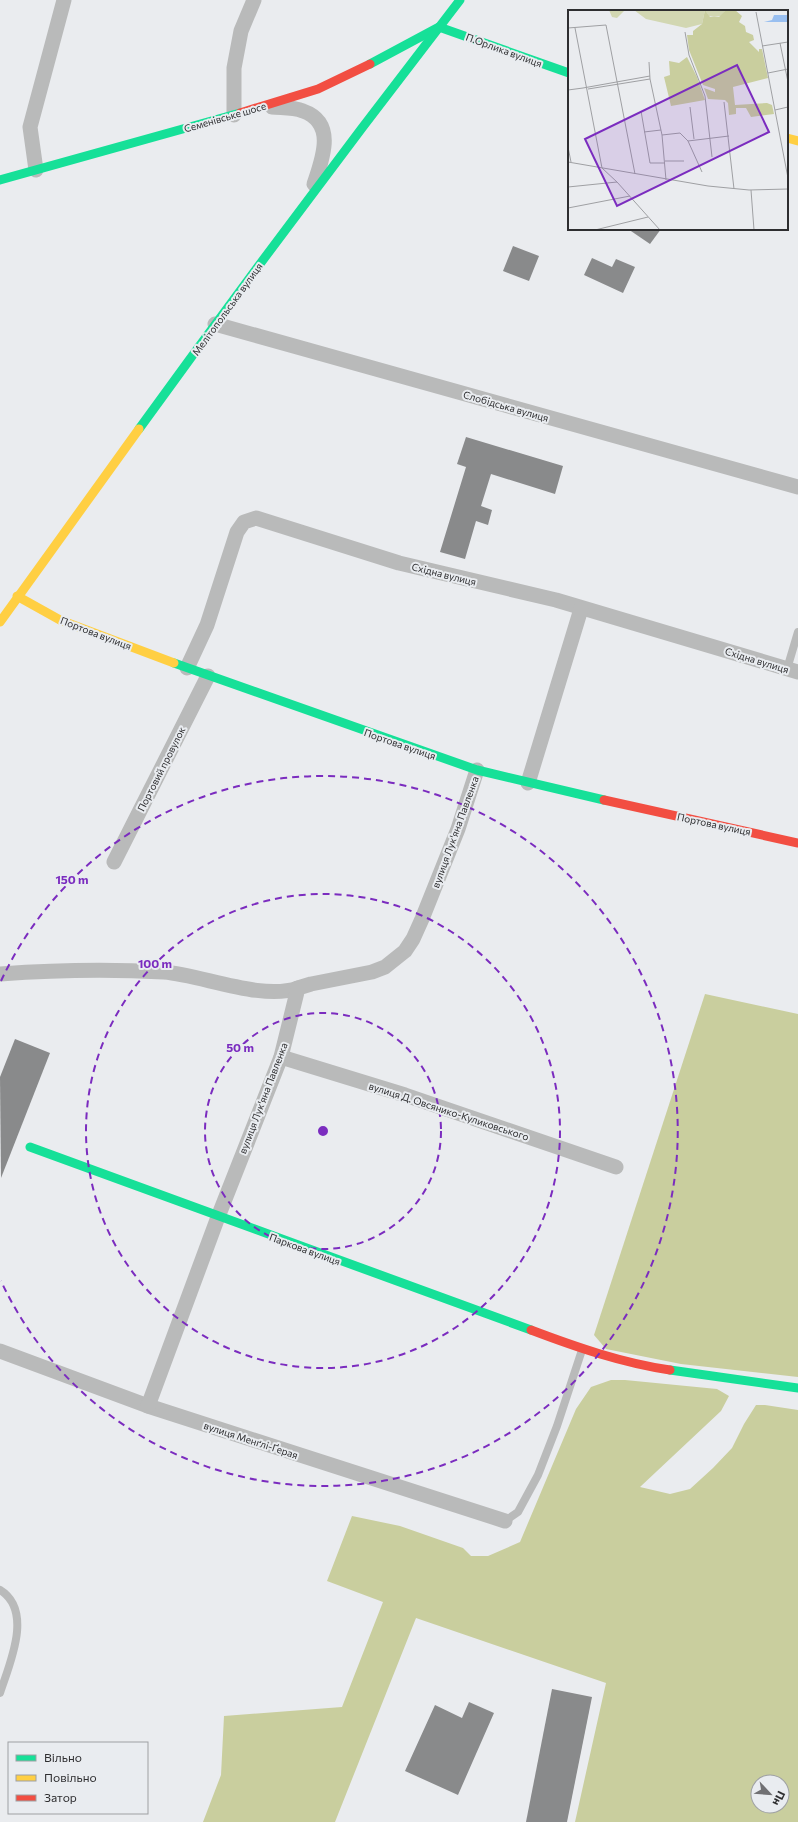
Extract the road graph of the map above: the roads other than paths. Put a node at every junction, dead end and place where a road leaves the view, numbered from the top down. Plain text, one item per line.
1 (64, 0) edge
2 (254, 0) edge
3 (460, 0) edge
4 (439, 27) junction
5 (568, 73) edge
6 (261, 106) junction
7 (234, 115) junction
8 (788, 138) edge
9 (798, 141) edge
10 (36, 170) junction
11 (0, 180) edge
12 (309, 198) junction
13 (215, 324) junction
14 (798, 487) edge
15 (17, 596) junction
16 (581, 609) junction
17 (0, 622) edge
18 (798, 632) edge
19 (187, 668) junction
20 (792, 671) edge
21 (208, 676) junction
22 (477, 770) junction
23 (528, 783) junction
24 (798, 844) edge
25 (114, 862) dead end
26 (0, 974) edge
27 (298, 988) junction
28 (280, 1057) junction
29 (30, 1147) dead end
30 (616, 1167) dead end
31 (218, 1217) junction
32 (582, 1349) junction
33 (0, 1351) edge
34 (798, 1388) edge
35 (148, 1406) junction
36 (505, 1521) joint
37 (0, 1590) edge
38 (0, 1693) edge

1 - 10 street
2 - 7 street
3 - 4 street, Мелітопольська вулиця
4 - 5 street, П.Орлика вулиця
4 - 6 street, Семенівське шосе
4 - 12 street, Мелітопольська вулиця
6 - 7 street, Семенівське шосе
6 - 12 street
7 - 10 street, Семенівське шосе
8 - 9 street
10 - 11 street, Семенівське шосе
12 - 13 street, Мелітопольська вулиця
13 - 14 street, Слобідська вулиця
13 - 15 street, Мелітопольська вулиця
15 - 17 street, Мелітопольська вулиця
15 - 19 street, Портова вулиця
16 - 19 street, Східна вулиця
16 - 20 street, Східна вулиця
16 - 23 street
18 - 20 lane
19 - 21 street, Портова вулиця
21 - 22 street, Портова вулиця
21 - 25 street, Портовий провулок
22 - 23 street, Портова вулиця
22 - 27 street, вулиця Лук'яна Павленка
23 - 24 street, Портова вулиця
26 - 27 street
27 - 28 street, вулиця Лук'яна Павленка
28 - 30 street, вулиця Д. Овсянико-Куликовського
28 - 31 street, вулиця Лук'яна Павленка
29 - 31 street, Паркова вулиця
31 - 32 street, Паркова вулиця
31 - 35 street, вулиця Лук'яна Павленка
32 - 34 street, Паркова вулиця
32 - 36 lane
33 - 35 street, вулиця Менґлі-Ґерая
35 - 36 street, вулиця Менґлі-Ґерая
37 - 38 lane

